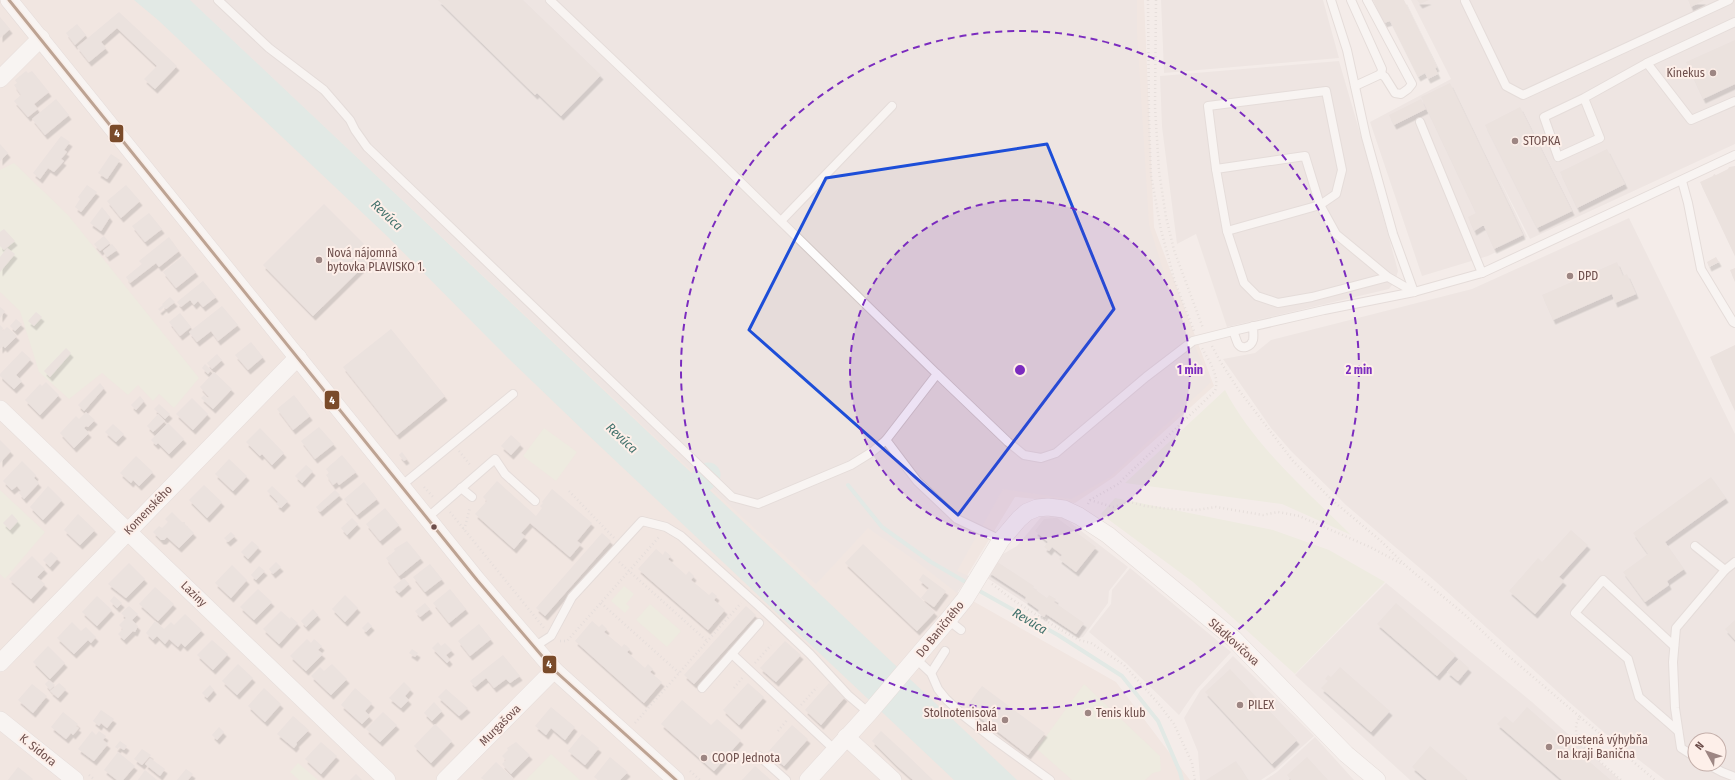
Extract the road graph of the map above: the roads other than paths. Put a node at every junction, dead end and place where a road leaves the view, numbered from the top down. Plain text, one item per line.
1 (9, 0) edge
2 (218, 0) edge
3 (550, 0) edge
4 (1331, 0) edge
5 (1351, 0) edge
6 (1367, 0) edge
7 (1729, 0) edge
8 (1465, 1) dead end
9 (1735, 22) edge
10 (41, 38) junction
11 (1647, 63) junction
12 (1381, 74) junction
13 (0, 79) edge
14 (1355, 86) junction
15 (1584, 98) junction
16 (1735, 101) edge
17 (892, 106) dead end
18 (1420, 122) dead end
19 (1735, 155) edge
20 (1216, 170) junction
21 (1682, 181) junction
22 (1320, 204) junction
23 (781, 221) junction
24 (1228, 231) junction
25 (1482, 273) junction
26 (1388, 277) junction
27 (1414, 292) junction
28 (1735, 323) edge
29 (1253, 326) junction
30 (1233, 331) junction
31 (298, 357) junction
32 (938, 374) junction
33 (513, 394) dead end
34 (0, 409) edge
35 (886, 440) junction
36 (407, 481) junction
37 (461, 488) junction
38 (472, 497) road end
39 (535, 501) dead end
40 (1079, 516) joint
41 (427, 518) junction
42 (128, 531) junction
43 (1001, 540) junction
44 (1695, 546) dead end
45 (1735, 562) edge
46 (1725, 570) junction
47 (759, 623) dead end
48 (1674, 646) junction
49 (534, 647) junction
50 (945, 651) dead end
51 (732, 654) junction
52 (0, 663) edge
53 (912, 664) junction
54 (554, 670) junction
55 (931, 673) junction
56 (702, 688) dead end
57 (870, 711) junction
58 (0, 720) edge
59 (1678, 731) junction
60 (840, 744) junction
61 (1687, 752) edge
62 (759, 756) dead end
63 (1722, 772) edge
64 (682, 775) edge
65 (1735, 777) edge
66 (75, 780) edge
67 (387, 780) edge
68 (446, 780) edge
69 (786, 780) edge
70 (808, 780) edge
71 (893, 780) edge
72 (1050, 780) edge
73 (1377, 780) edge

1 - 10 street
2 - 35 lane
3 - 23 lane
4 - 14 lane
5 - 12 lane
6 - 12 lane
7 - 8 lane
9 - 11 lane
10 - 13 street
10 - 31 street
11 - 15 lane
11 - 16 lane
12 - 14 lane
14 - 27 lane
15 - 15 lane
17 - 23 lane
18 - 25 lane
19 - 21 lane
20 - 22 lane
20 - 22 lane
20 - 24 lane
21 - 25 lane
21 - 28 lane
22 - 24 lane
22 - 26 lane
23 - 32 lane
24 - 26 lane
25 - 27 lane
26 - 27 lane
27 - 29 lane
29 - 30 lane
29 - 30 lane
30 - 32 lane
31 - 36 street
31 - 42 street, Komenského
32 - 35 lane
33 - 36 lane
34 - 42 street, Laziny
35 - 43 lane
36 - 41 street
37 - 38 lane
37 - 39 lane
37 - 41 lane
40 - 43 street, Do Baničného
40 - 73 street, Sládkovičova
41 - 49 street
42 - 52 street, Komenského
42 - 67 street, Laziny
43 - 53 street, Do Baničného
44 - 46 lane
45 - 46 lane
46 - 48 lane
47 - 51 lane
48 - 59 lane
48 - 59 lane
49 - 54 street
49 - 57 lane
50 - 55 lane
51 - 56 lane
51 - 60 lane
53 - 55 lane
53 - 57 street, Do Baničného
54 - 64 street
54 - 68 street, Murgašova
55 - 72 lane
57 - 60 street, Do Baničného
58 - 66 street, K. Sidora
59 - 61 lane
60 - 70 street, Do Baničného
60 - 71 street
62 - 69 lane
63 - 65 lane

